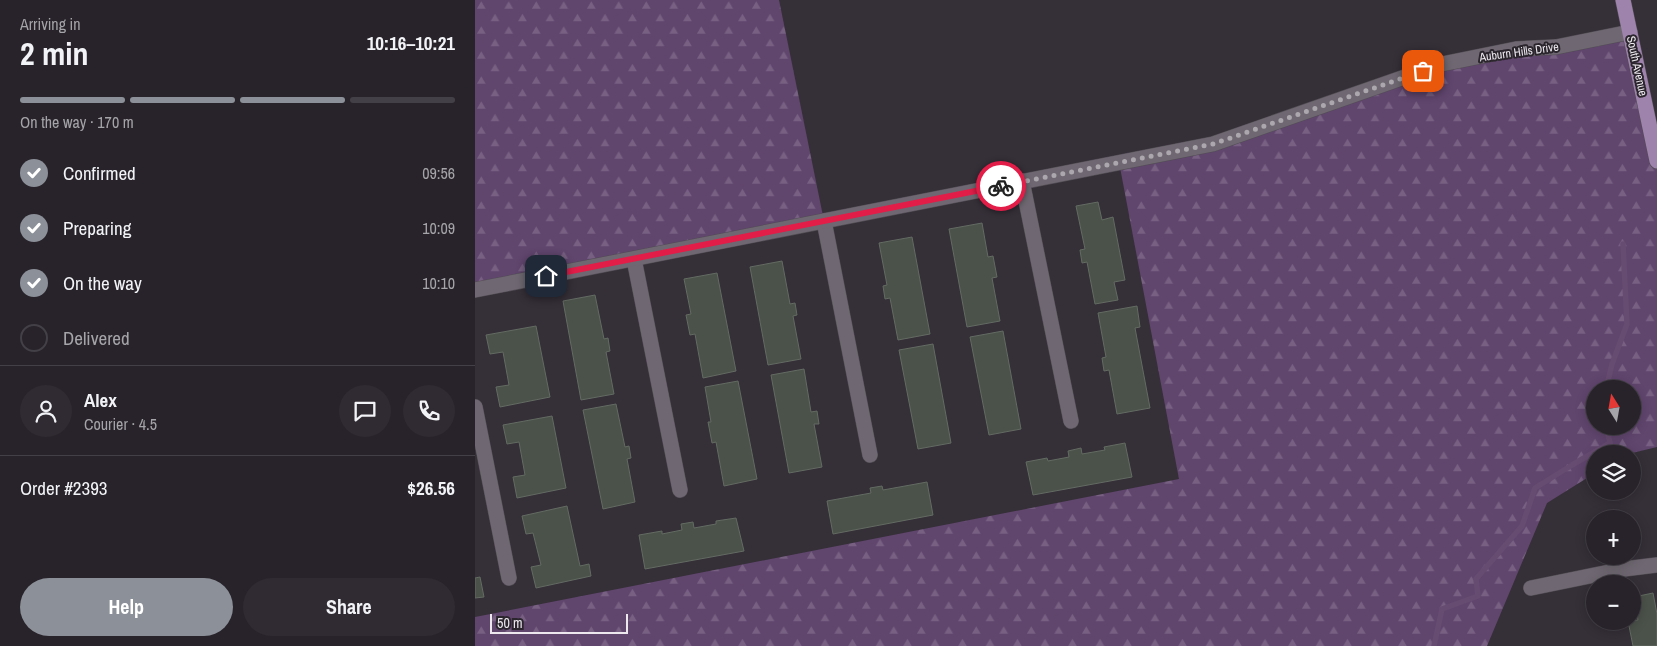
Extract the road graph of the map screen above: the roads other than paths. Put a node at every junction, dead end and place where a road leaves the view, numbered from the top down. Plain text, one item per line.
1 (1623, 0) edge
2 (1630, 32) junction
3 (1657, 160) edge
4 (1022, 181) junction
5 (824, 221) junction
6 (634, 259) junction
7 (475, 290) edge
8 (475, 407) edge
9 (1071, 420) dead end
10 (870, 455) dead end
11 (680, 490) dead end
12 (1657, 565) edge
13 (509, 578) dead end
14 (1531, 588) dead end

1 - 2 main road, South Avenue
2 - 3 main road, South Avenue
2 - 4 street, Auburn Hills Drive
4 - 5 street, Auburn Hills Drive
4 - 9 street
5 - 6 street, Auburn Hills Drive
5 - 10 street
6 - 7 street, Auburn Hills Drive
6 - 11 street
8 - 13 street
12 - 14 street

